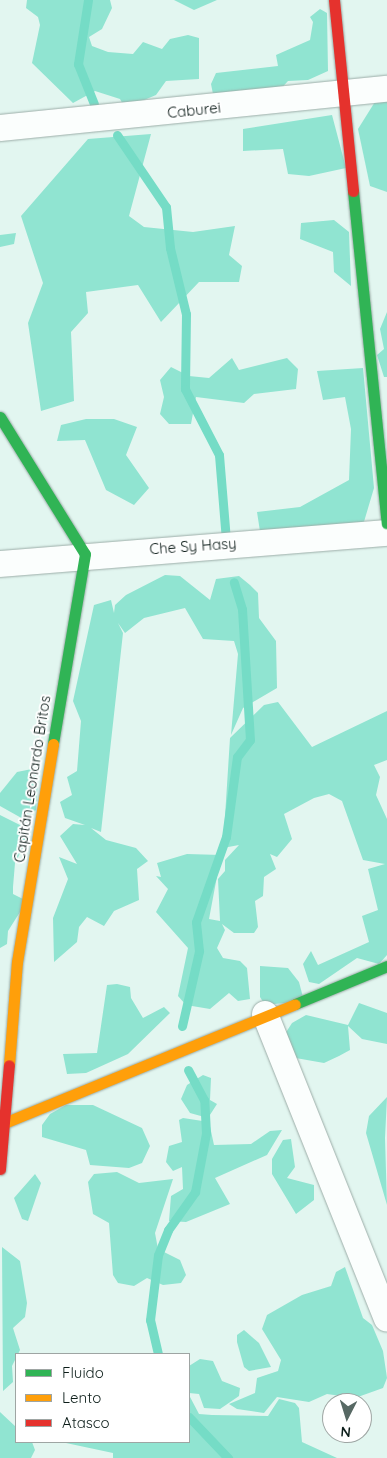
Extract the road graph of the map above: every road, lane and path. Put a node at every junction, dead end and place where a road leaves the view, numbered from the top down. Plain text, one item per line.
1 (334, 0) edge
2 (387, 89) edge
3 (344, 95) junction
4 (0, 128) edge
5 (0, 417) edge
6 (387, 523) edge
7 (387, 533) edge
8 (85, 554) junction
9 (0, 564) edge
10 (8, 963) edge
11 (387, 966) edge
12 (265, 1014) junction
13 (4, 1123) junction
14 (0, 1169) edge
15 (387, 1319) edge

1 - 3 street
2 - 3 street, Caburei
3 - 4 street, Caburei
3 - 6 street
5 - 8 street
7 - 8 street, Che Sy Hasy
8 - 9 street, Che Sy Hasy
8 - 10 street, Capitán Leonardo Britos
10 - 13 street, Capitán Leonardo Britos
11 - 12 street
12 - 13 street
12 - 15 street
13 - 14 street, Capitán Leonardo Britos

